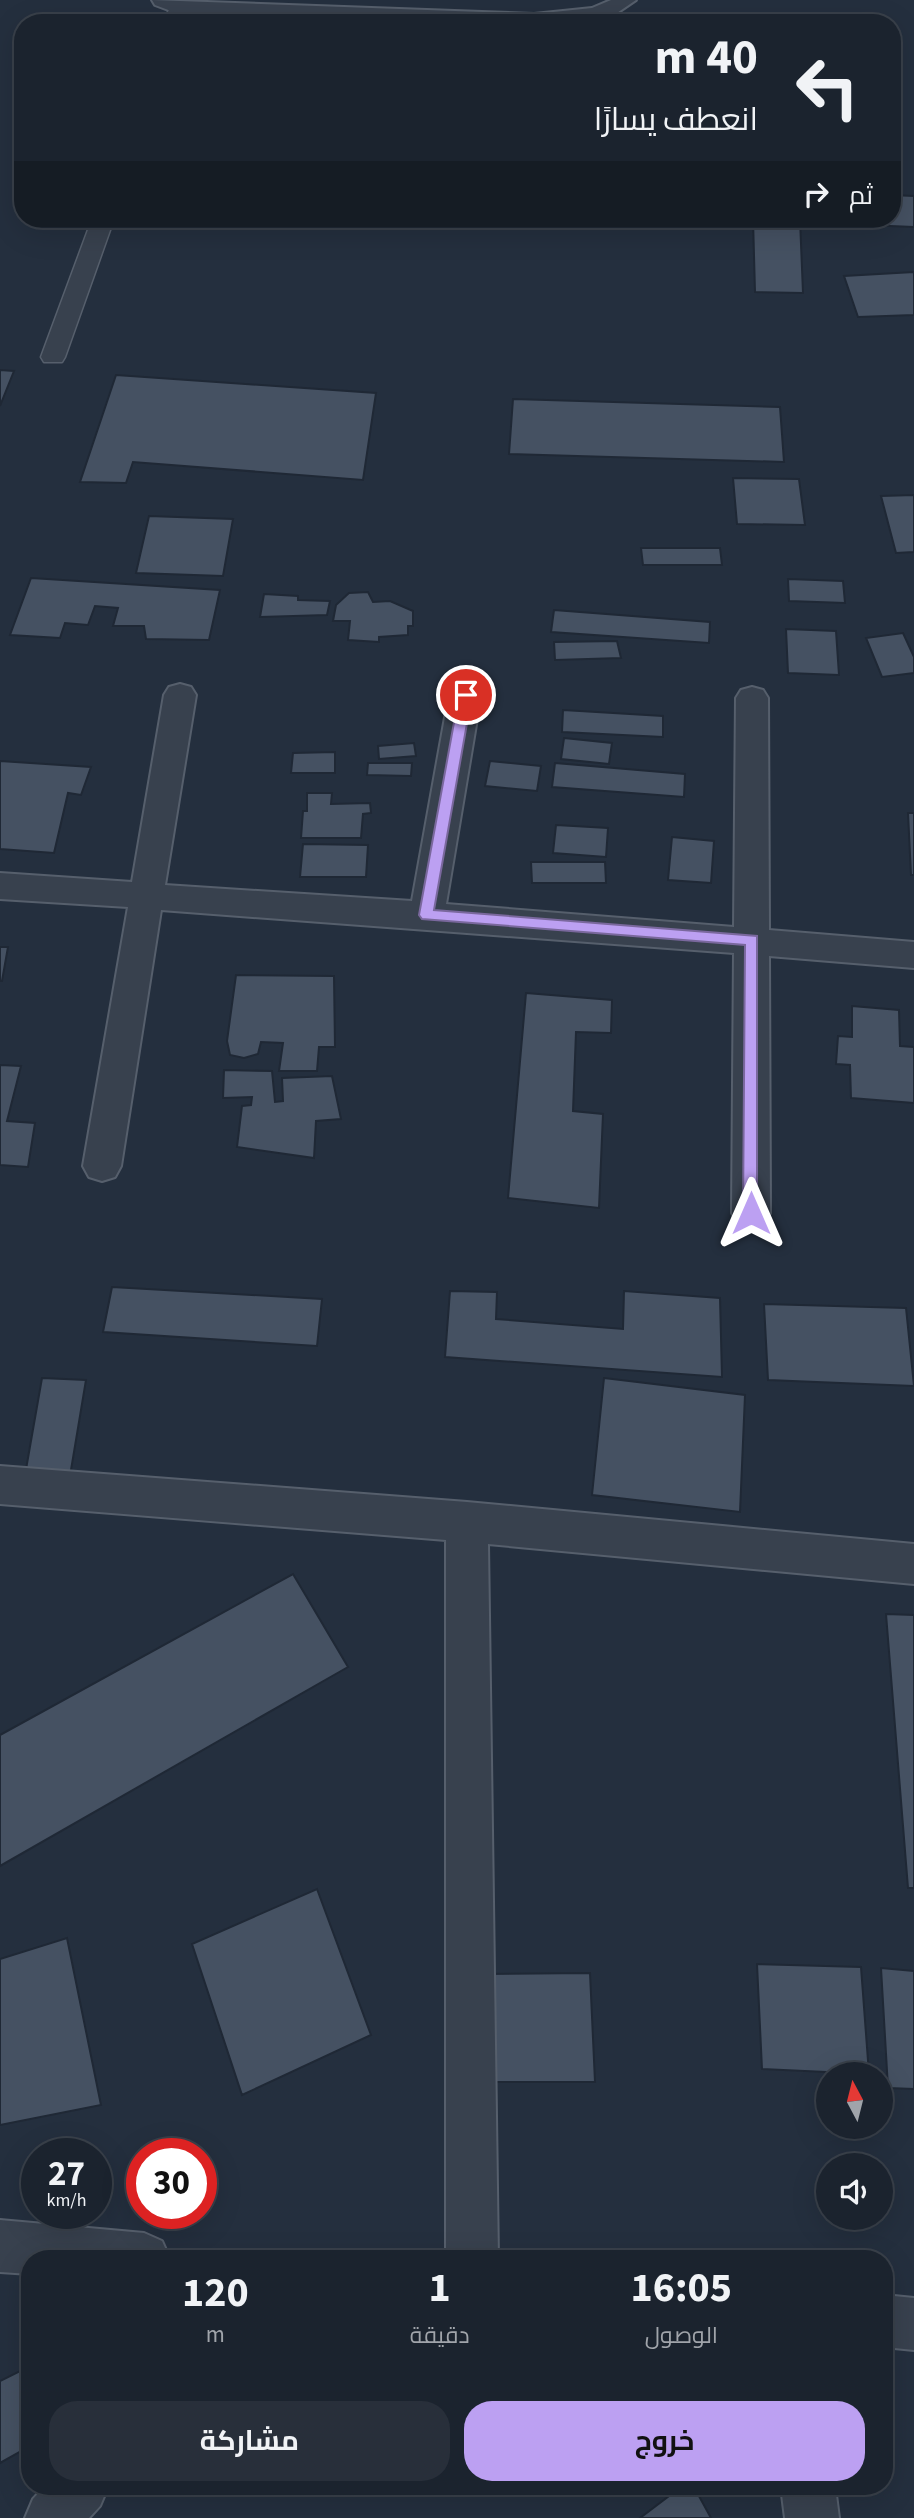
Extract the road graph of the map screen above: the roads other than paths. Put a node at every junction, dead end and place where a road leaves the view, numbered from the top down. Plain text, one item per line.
1 (625, 0) edge
2 (172, 10) edge
3 (304, 14) edge
4 (589, 14) edge
5 (100, 228) edge
6 (53, 357) dead end
7 (180, 695) dead end
8 (466, 695) dead end
9 (752, 698) dead end
10 (0, 886) edge
11 (146, 897) junction
12 (426, 915) junction
13 (752, 940) junction
14 (914, 955) edge
15 (102, 1166) dead end
16 (751, 1213) dead end
17 (0, 1485) edge
18 (467, 1522) junction
19 (914, 1564) edge
20 (0, 2246) edge
21 (44, 2250) edge
22 (472, 2250) edge
23 (893, 2322) edge
24 (914, 2324) edge
25 (74, 2495) edge
26 (809, 2495) edge
27 (52, 2518) edge
28 (812, 2518) edge

1 - 4 street
2 - 3 street
5 - 6 lane
7 - 11 street
8 - 12 street
9 - 13 street
10 - 11 street
11 - 12 street
11 - 15 street
12 - 13 street
13 - 14 street
13 - 16 street
17 - 18 street
18 - 19 street
18 - 22 street
20 - 21 street
23 - 24 street
25 - 27 street
26 - 28 street

